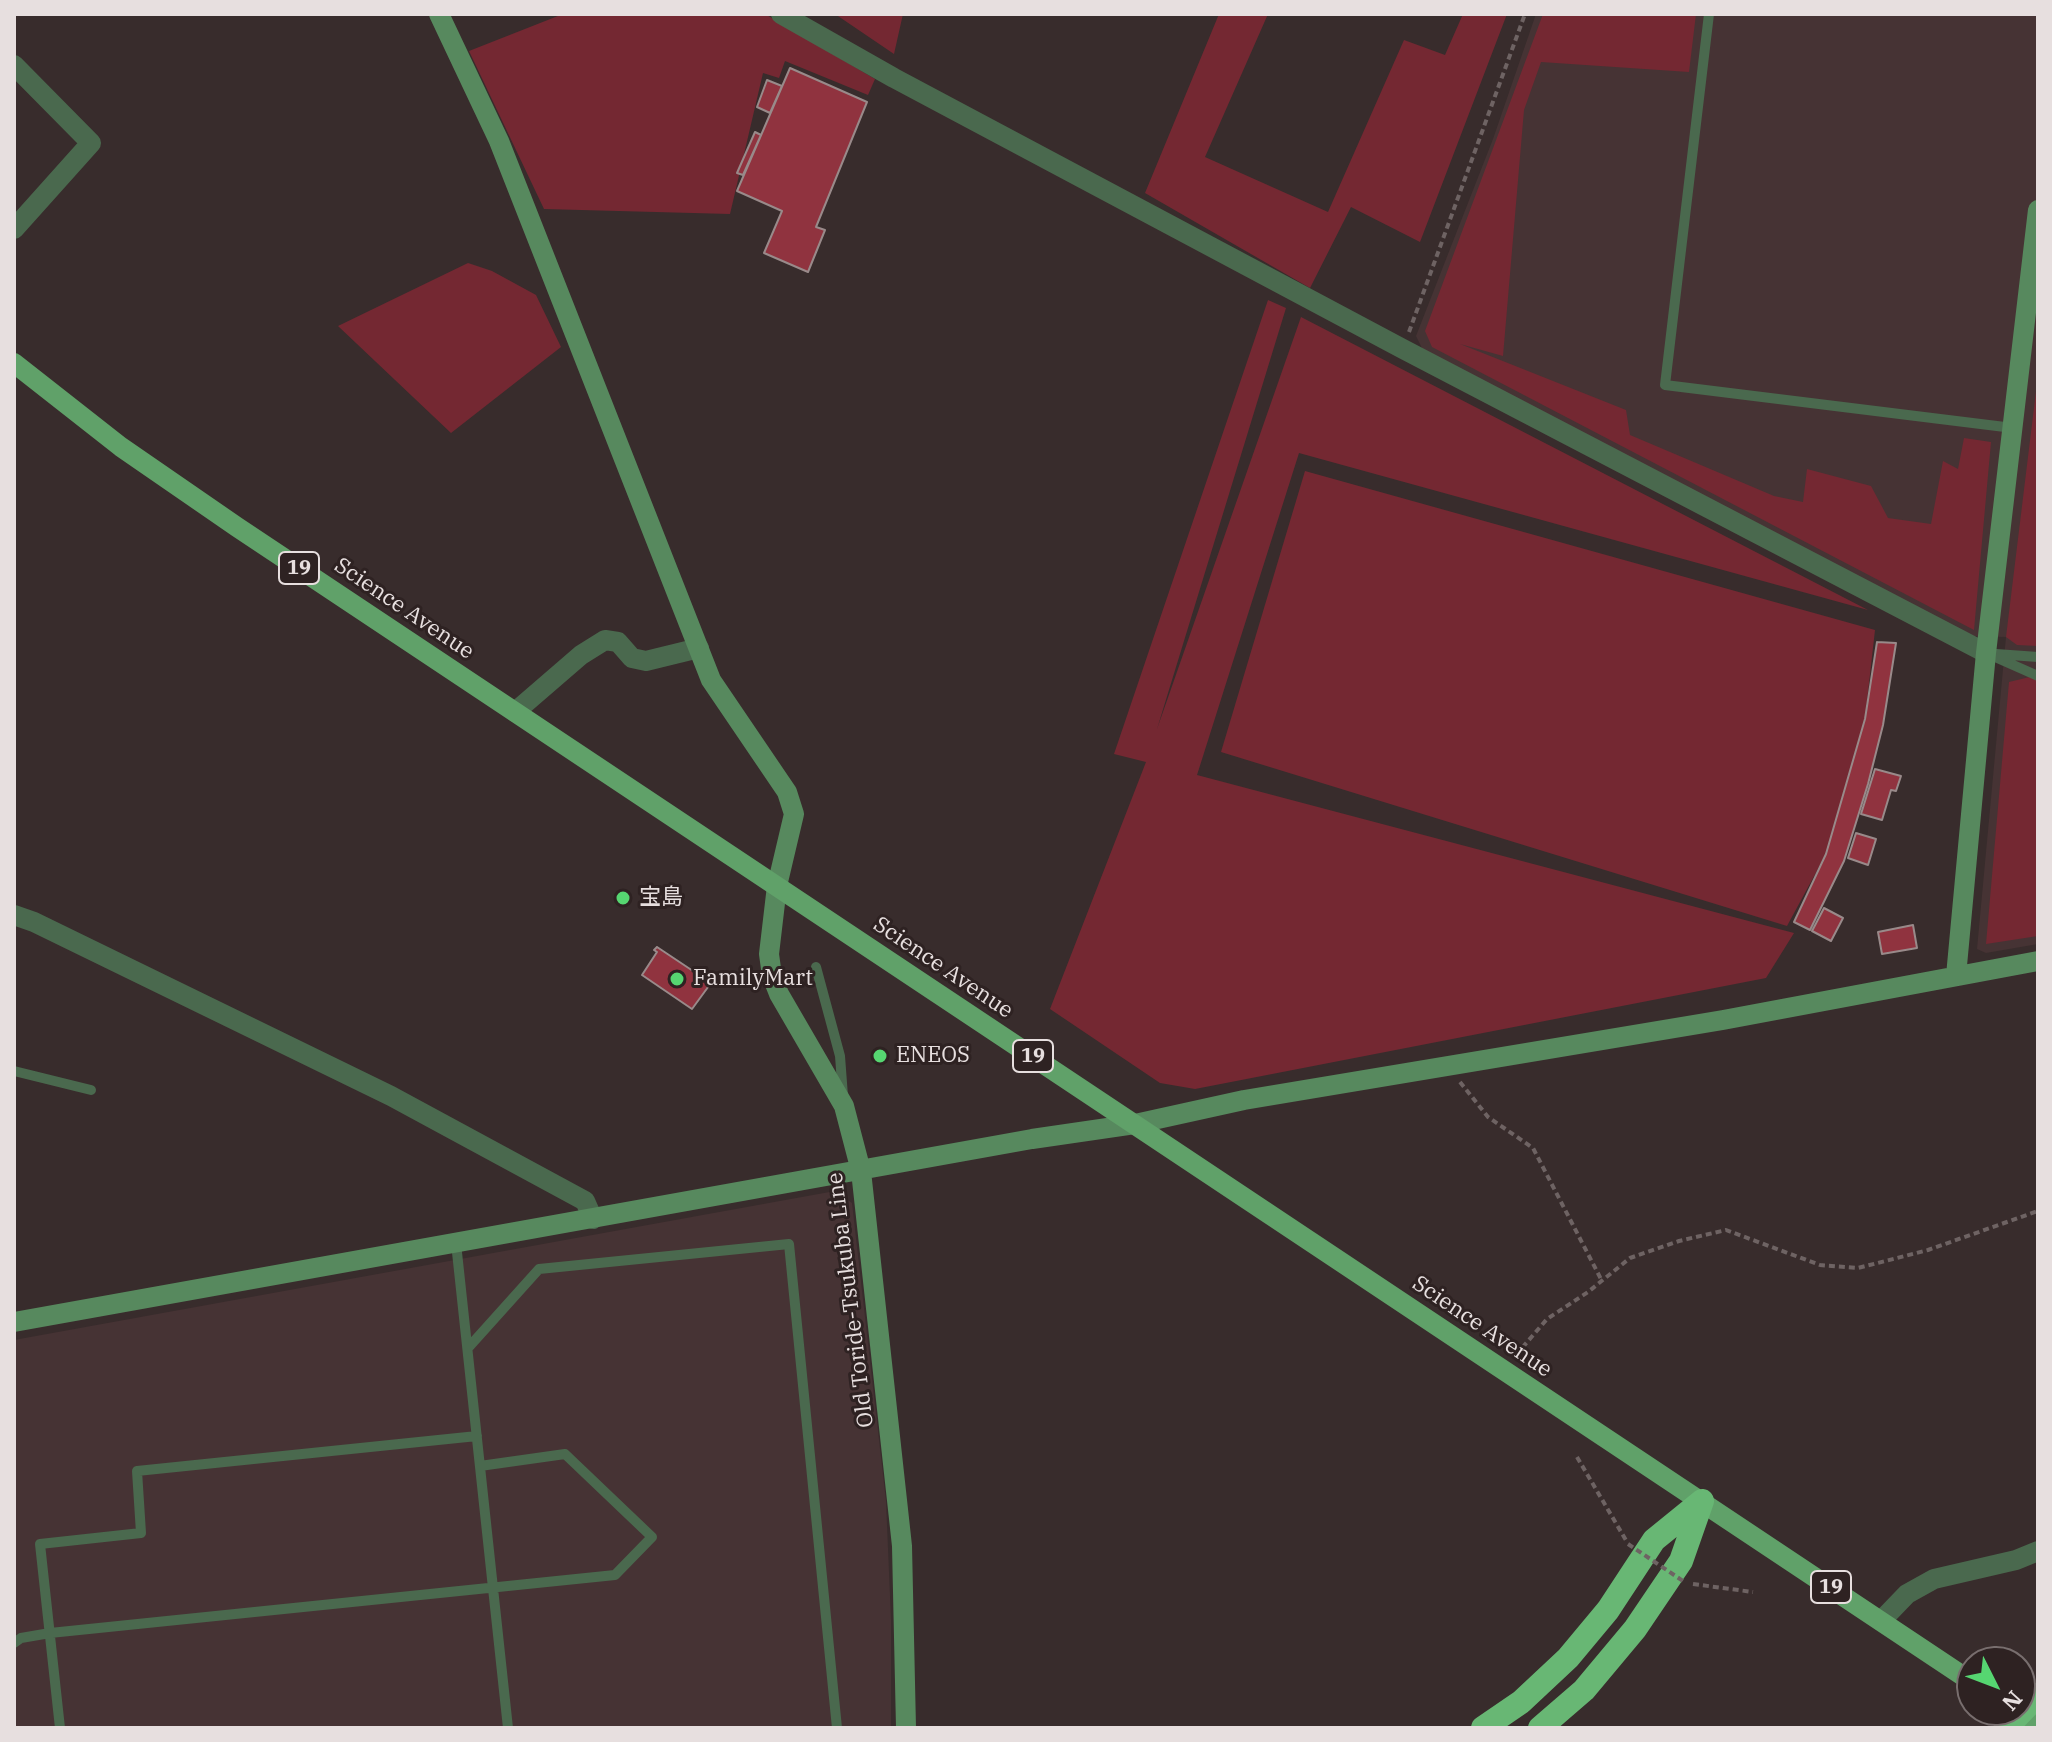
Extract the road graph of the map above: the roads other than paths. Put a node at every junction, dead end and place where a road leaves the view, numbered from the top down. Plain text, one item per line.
1 (439, 14) edge
2 (781, 14) edge
3 (1709, 14) edge
4 (14, 65) edge
5 (2038, 210) edge
6 (14, 229) edge
7 (14, 363) edge
8 (2013, 428) junction
9 (699, 648) junction
10 (1986, 653) junction
11 (2038, 657) edge
12 (2038, 676) edge
13 (515, 712) junction
14 (777, 886) junction
15 (14, 915) edge
16 (2038, 961) edge
17 (816, 967) dead end
18 (1956, 976) junction
19 (14, 1071) edge
20 (91, 1090) dead end
21 (844, 1106) junction
22 (1135, 1124) junction
23 (861, 1171) junction
24 (593, 1219) junction
25 (456, 1243) junction
26 (14, 1322) edge
27 (468, 1348) junction
28 (477, 1436) junction
29 (480, 1466) junction
30 (1702, 1501) junction
31 (2038, 1551) edge
32 (493, 1588) junction
33 (1881, 1621) junction
34 (50, 1633) junction
35 (14, 1643) edge
36 (1956, 1671) edge
37 (2038, 1695) edge
38 (60, 1728) edge
39 (508, 1728) edge
40 (837, 1728) edge
41 (906, 1728) edge
42 (1483, 1728) edge
43 (1540, 1728) edge
44 (2006, 1728) edge

1 - 9 street, Old Toride-Tsukuba Line
2 - 10 street
3 - 8 lane
4 - 6 street
5 - 8 street
7 - 13 main road, Science Avenue / 19
8 - 10 street
9 - 13 street
9 - 14 street, Old Toride-Tsukuba Line
10 - 11 lane
10 - 12 lane
10 - 18 street
13 - 14 main road, Science Avenue / 19
14 - 21 street, Old Toride-Tsukuba Line
14 - 22 main road, Science Avenue / 19
15 - 24 street
16 - 18 street
17 - 21 lane
18 - 22 street
19 - 20 lane
21 - 23 street, Old Toride-Tsukuba Line
22 - 23 street
22 - 30 main road, Science Avenue / 19
23 - 24 street
23 - 41 street, Old Toride-Tsukuba Line
24 - 25 street
25 - 26 street
25 - 27 lane
27 - 28 lane
27 - 40 lane
28 - 29 lane
28 - 34 lane
29 - 32 lane
29 - 32 lane
30 - 33 main road, Science Avenue / 19
30 - 42 highway
30 - 43 highway
31 - 33 street
32 - 34 lane
32 - 39 lane
33 - 36 main road, Science Avenue / 19
34 - 35 lane
34 - 38 lane
37 - 44 highway, bridge

